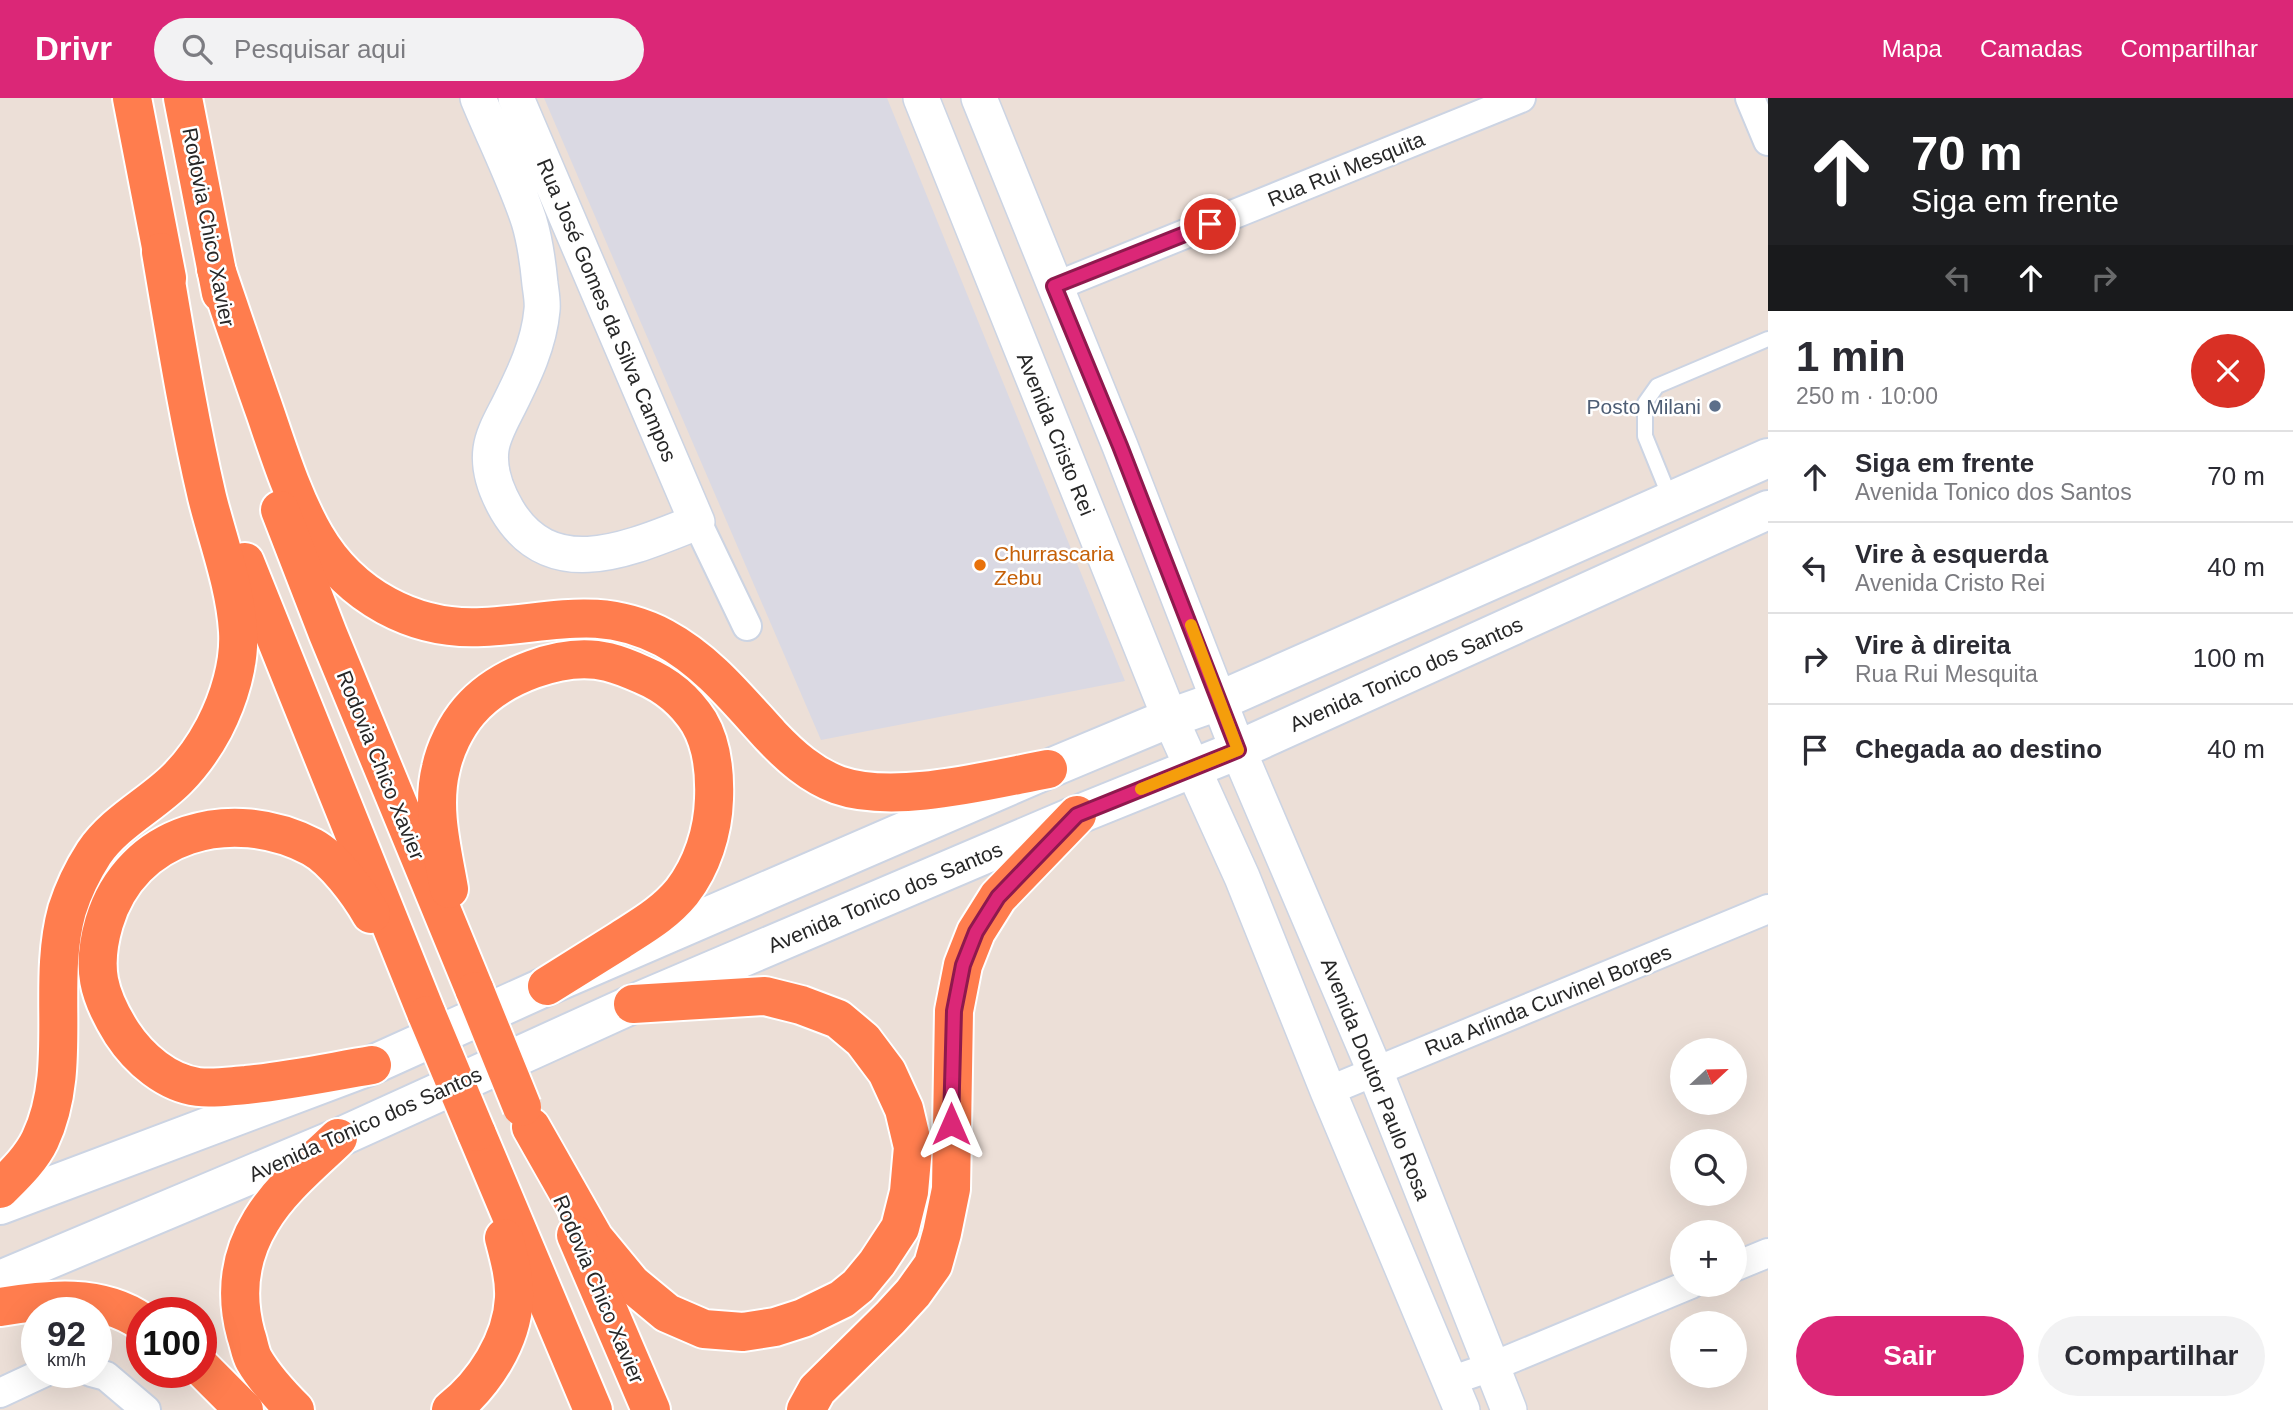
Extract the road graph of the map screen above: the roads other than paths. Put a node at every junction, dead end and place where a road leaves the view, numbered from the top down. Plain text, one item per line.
1 (132, 98) edge
2 (183, 98) edge
3 (516, 98) edge
4 (921, 98) edge
5 (979, 98) edge
6 (1521, 98) edge
7 (1750, 98) edge
8 (481, 99) edge
9 (1768, 141) edge
10 (161, 252) junction
11 (216, 269) junction
12 (1054, 286) junction
13 (1768, 339) edge
14 (1768, 458) edge
15 (1672, 502) junction
16 (1768, 510) edge
17 (697, 522) junction
18 (747, 626) dead end
19 (1221, 700) junction
20 (1170, 718) junction
21 (1238, 750) junction
22 (1048, 769) junction
23 (1192, 769) junction
24 (1077, 815) junction
25 (1768, 909) edge
26 (469, 977) junction
27 (547, 986) junction
28 (633, 1004) junction
29 (424, 1008) junction
30 (372, 1065) junction
31 (1375, 1071) junction
32 (1328, 1091) junction
33 (526, 1117) junction
34 (338, 1138) junction
35 (481, 1145) junction
36 (0, 1189) edge
37 (0, 1205) edge
38 (1768, 1253) edge
39 (1747, 1262) edge
40 (0, 1280) edge
41 (1670, 1293) edge
42 (0, 1307) edge
43 (126, 1313) edge
44 (1491, 1367) junction
45 (21, 1383) edge
46 (217, 1383) edge
47 (112, 1384) edge
48 (109, 1388) edge
49 (0, 1393) edge
50 (1456, 1396) edge
51 (126, 1410) edge
52 (146, 1410) edge
53 (244, 1410) edge
54 (295, 1410) edge
55 (451, 1410) edge
56 (593, 1410) edge
57 (650, 1410) edge
58 (806, 1410) edge
59 (1509, 1410) edge

1 - 10 highway
2 - 11 highway, Rodovia Chico Xavier
3 - 17 street, Rua José Gomes da Silva Campos
4 - 20 street, Avenida Cristo Rei
5 - 12 street
6 - 12 street, Rua Rui Mesquita
7 - 9 street
8 - 17 street, Rua José Gomes da Silva Campos
10 - 29 highway
10 - 36 highway
11 - 22 highway
11 - 26 highway, Rodovia Chico Xavier
12 - 19 street
13 - 15 lane
14 - 15 main road
15 - 19 main road
16 - 21 main road, Avenida Tonico dos Santos
17 - 18 street
19 - 20 main road
19 - 21 street
20 - 22 main road
20 - 23 street, Avenida Cristo Rei
21 - 23 main road, Avenida Tonico dos Santos
21 - 31 street, Avenida Doutor Paulo Rosa
22 - 27 main road
23 - 24 main road, Avenida Tonico dos Santos
23 - 32 street
24 - 28 main road, Avenida Tonico dos Santos
24 - 58 highway
25 - 31 street, Rua Arlinda Curvinel Borges
26 - 27 highway
26 - 33 highway, Rodovia Chico Xavier, bridge
27 - 30 main road
28 - 33 highway
28 - 34 main road, Avenida Tonico dos Santos
29 - 30 highway
29 - 35 highway, bridge
30 - 37 main road
31 - 32 street, Rua Arlinda Curvinel Borges
31 - 44 street, Avenida Doutor Paulo Rosa
32 - 50 street
33 - 57 highway, Rodovia Chico Xavier
34 - 40 main road, Avenida Tonico dos Santos
34 - 54 highway
35 - 55 highway
35 - 56 highway
38 - 39 street
41 - 44 street
42 - 43 highway
44 - 50 street
44 - 59 street, Avenida Doutor Paulo Rosa
45 - 49 street
46 - 53 highway
47 - 52 street
48 - 51 street

